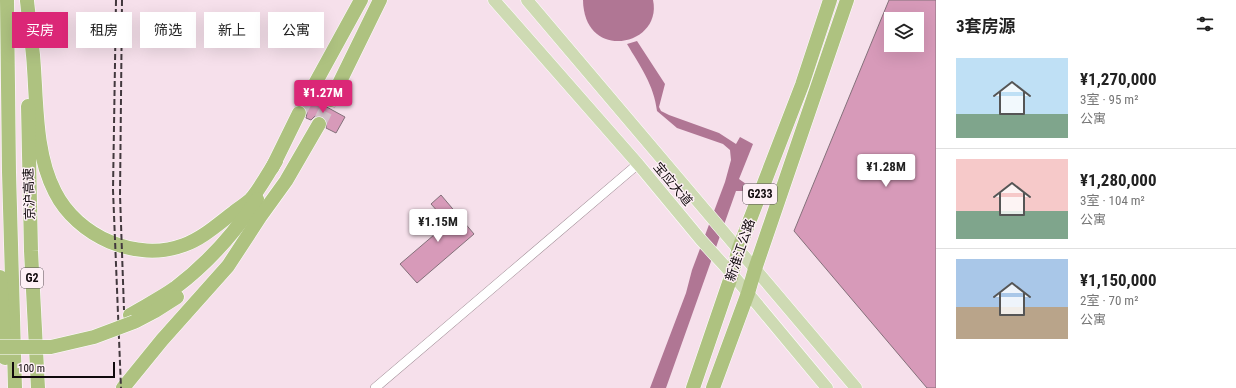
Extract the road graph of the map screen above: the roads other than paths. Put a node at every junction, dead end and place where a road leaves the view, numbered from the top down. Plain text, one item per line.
1 (7, 0) edge
2 (27, 0) edge
3 (361, 0) edge
4 (380, 0) edge
5 (386, 0) edge
6 (494, 0) edge
7 (527, 0) edge
8 (830, 0) edge
9 (847, 0) edge
10 (371, 18) junction
11 (311, 91) tunnel mouth
12 (331, 100) tunnel mouth
13 (299, 113) tunnel mouth
14 (319, 124) tunnel mouth
15 (276, 161) junction
16 (638, 164) junction
17 (260, 216) junction
18 (739, 248) junction
19 (755, 268) junction
20 (732, 274) junction
21 (0, 277) edge
22 (748, 293) junction
23 (132, 319) junction
24 (0, 342) edge
25 (0, 347) edge
26 (10, 388) edge
27 (15, 388) edge
28 (38, 388) edge
29 (122, 388) edge
30 (375, 388) edge
31 (693, 388) edge
32 (713, 388) edge
33 (827, 388) edge
34 (856, 388) edge

1 - 27 highway, 京沪高速 / G2
2 - 15 highway
2 - 28 highway, 京沪高速 / G2
3 - 11 highway
4 - 10 highway
5 - 10 highway
6 - 16 main road, 宝应大道
7 - 18 main road, 宝应大道
8 - 18 highway, 新淮江公路 / G233
9 - 19 highway, 新淮江公路 / G233
10 - 12 highway
13 - 15 highway
14 - 17 highway
15 - 23 highway
16 - 20 main road, 宝应大道
16 - 30 lane
17 - 23 highway
17 - 29 highway
18 - 19 main road, 宝应大道
18 - 20 highway, 新淮江公路 / G233
19 - 22 highway, 新淮江公路 / G233
19 - 34 main road, 宝应大道
20 - 22 main road, 宝应大道
20 - 31 highway, 新淮江公路 / G233
21 - 26 highway
22 - 32 highway, 新淮江公路 / G233
22 - 33 main road, 宝应大道
23 - 24 highway
23 - 25 highway, bridge

